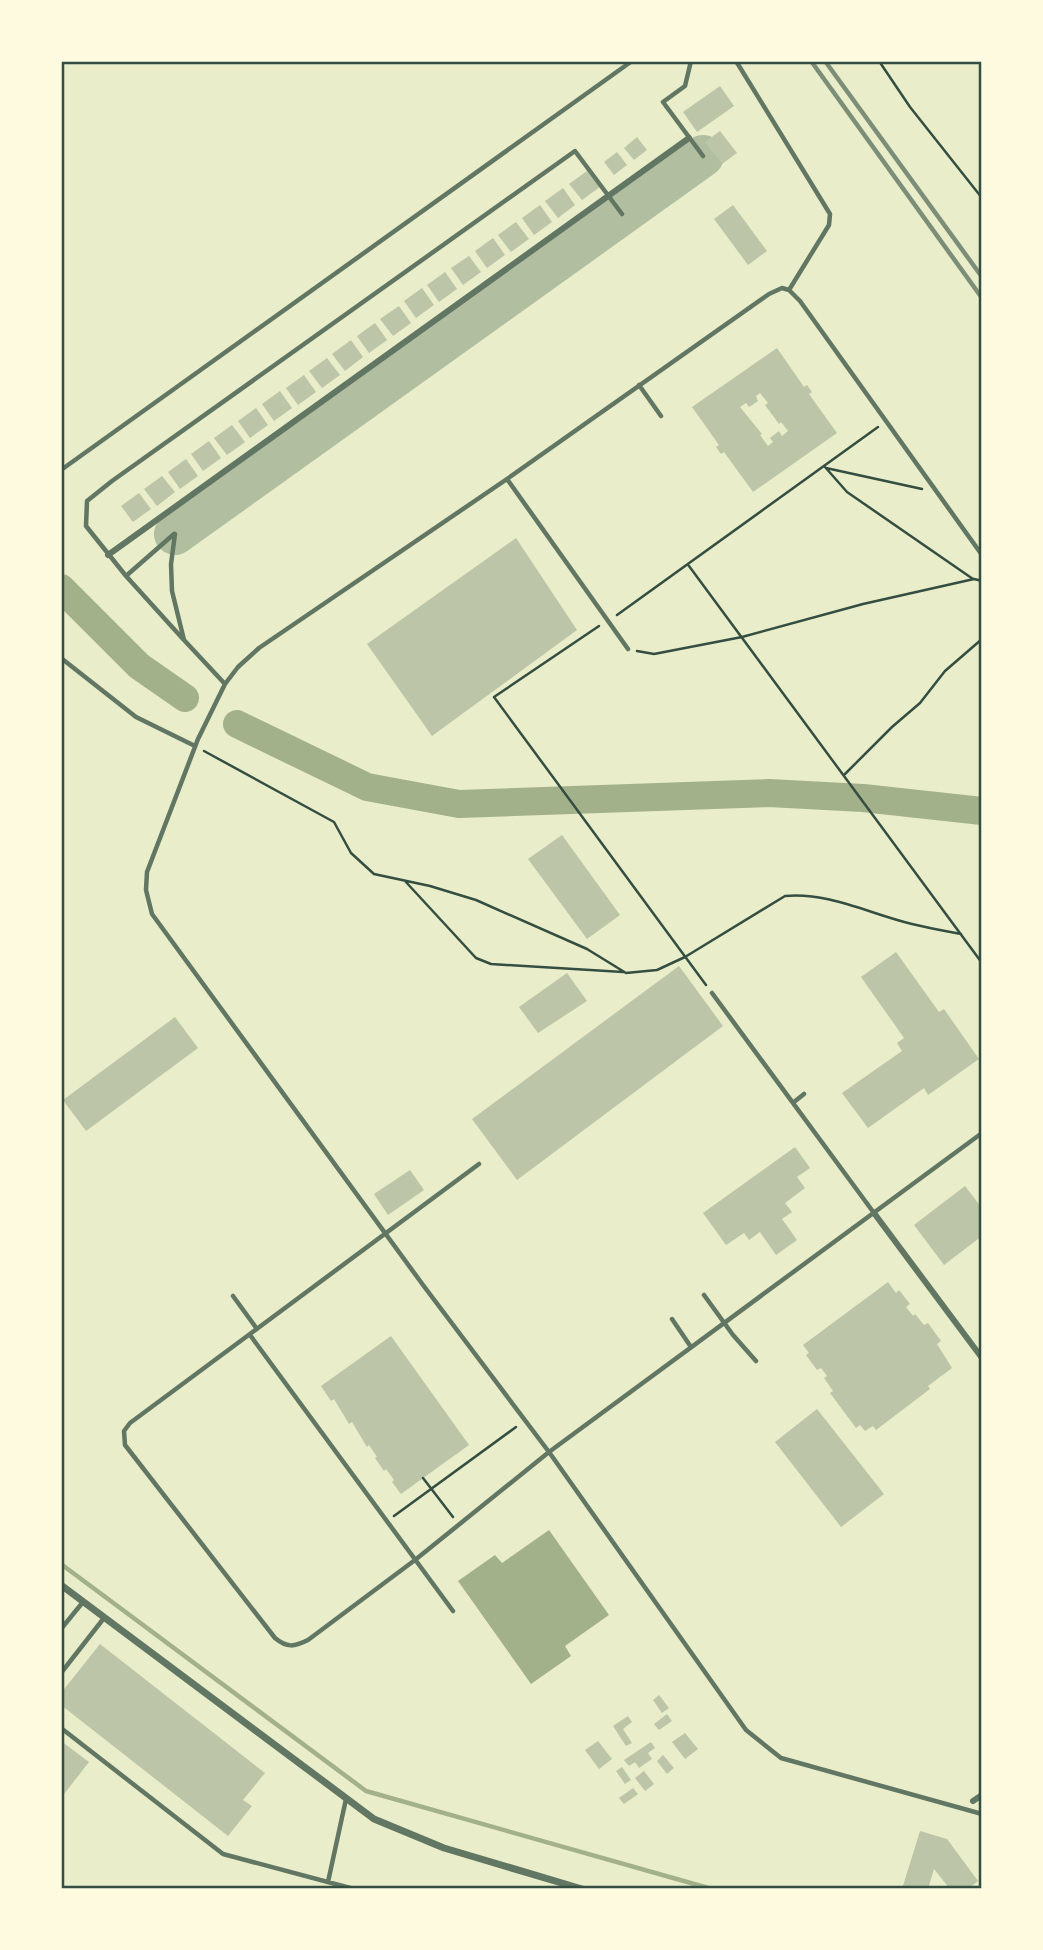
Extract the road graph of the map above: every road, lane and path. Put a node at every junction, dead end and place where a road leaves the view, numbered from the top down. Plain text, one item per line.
1 (632, 61) edge
2 (691, 61) edge
3 (736, 61) edge
4 (878, 61) edge
5 (689, 138) junction
6 (703, 156) dead end
7 (608, 196) junction
8 (982, 198) edge
9 (622, 214) dead end
10 (789, 290) junction
11 (639, 385) junction
12 (661, 416) dead end
13 (887, 421) junction
14 (825, 467) junction
15 (61, 470) edge
16 (507, 479) junction
17 (936, 492) junction
18 (108, 555) junction
19 (982, 555) edge
20 (688, 565) junction
21 (126, 576) junction
22 (974, 579) junction
23 (982, 581) edge
24 (609, 620) junction
25 (742, 637) junction
26 (982, 639) edge
27 (184, 640) junction
28 (628, 649) joint
29 (61, 658) edge
30 (225, 684) junction
31 (195, 746) junction
32 (844, 775) junction
33 (404, 880) junction
34 (961, 934) junction
35 (685, 957) junction
36 (982, 964) edge
37 (626, 973) junction
38 (712, 993) joint
39 (804, 1094) dead end
40 (793, 1102) junction
41 (982, 1133) edge
42 (479, 1164) dead end
43 (874, 1213) junction
44 (385, 1234) junction
45 (704, 1295) dead end
46 (233, 1296) dead end
47 (672, 1319) dead end
48 (725, 1322) junction
49 (257, 1329) junction
50 (250, 1335) junction
51 (691, 1347) junction
52 (982, 1359) edge
53 (756, 1361) dead end
54 (525, 1420) junction
55 (549, 1452) junction
56 (423, 1478) dead end
57 (431, 1489) junction
58 (386, 1522) junction
59 (460, 1524) junction
60 (415, 1560) junction
61 (61, 1585) edge
62 (83, 1602) junction
63 (453, 1611) dead end
64 (104, 1618) junction
65 (61, 1629) edge
66 (61, 1673) edge
67 (61, 1728) edge
68 (982, 1795) edge
69 (346, 1799) junction
70 (973, 1801) dead end
71 (982, 1814) edge
72 (328, 1882) junction
73 (354, 1889) edge
74 (582, 1889) edge

1 - 15 lane
2 - 5 lane
3 - 10 lane
4 - 8 path
5 - 6 lane
5 - 7 street
7 - 9 lane
7 - 18 street
7 - 18 lane
10 - 11 lane
10 - 13 lane
11 - 12 lane
11 - 16 lane
13 - 14 path
13 - 17 lane
14 - 17 path
14 - 20 path
14 - 22 path
16 - 24 lane
16 - 30 lane
17 - 19 lane
18 - 21 lane
20 - 24 path
20 - 25 path
21 - 27 lane
21 - 27 lane
22 - 23 path
22 - 25 path
24 - 28 lane
24 - 35 path
25 - 28 path
25 - 32 path
26 - 32 path
27 - 30 lane
29 - 31 lane
30 - 31 lane
31 - 33 path
31 - 44 lane
32 - 34 path
33 - 37 path
33 - 37 path
34 - 35 path
34 - 36 path
35 - 37 path
35 - 38 path
38 - 40 lane
39 - 40 lane
40 - 43 lane
41 - 43 lane
42 - 44 lane
43 - 48 lane
43 - 52 street
44 - 49 lane
44 - 54 lane
45 - 48 lane
46 - 49 lane
47 - 51 lane
48 - 51 lane
48 - 53 lane
49 - 50 lane
50 - 58 lane
50 - 60 lane
51 - 55 lane
54 - 55 lane
54 - 57 path
55 - 59 lane
55 - 71 lane
56 - 57 path
57 - 58 path
57 - 59 path
58 - 60 lane
59 - 60 lane
60 - 63 lane
61 - 62 street
62 - 64 street
62 - 65 lane
64 - 66 lane
64 - 69 street
67 - 72 lane
68 - 70 street
69 - 72 lane
69 - 74 street
72 - 73 lane

